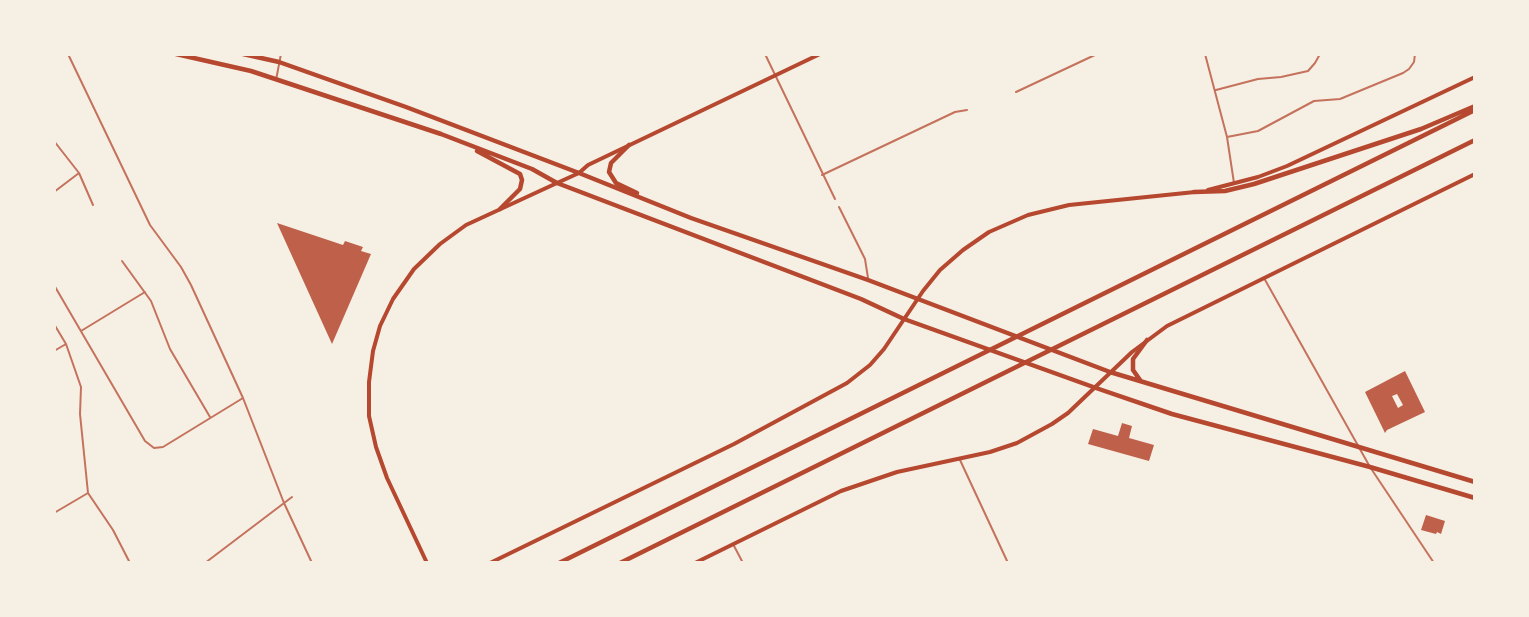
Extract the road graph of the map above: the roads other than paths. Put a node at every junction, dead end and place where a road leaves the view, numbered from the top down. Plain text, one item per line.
1 (68, 54) edge
2 (176, 54) edge
3 (243, 54) edge
4 (281, 54) edge
5 (765, 54) edge
6 (820, 54) edge
7 (1097, 54) edge
8 (1205, 54) edge
9 (1320, 54) edge
10 (1415, 54) edge
11 (279, 62) junction
12 (775, 75) junction
13 (1475, 77) edge
14 (276, 80) junction
15 (1216, 90) junction
16 (1016, 92) dead end
17 (1475, 106) edge
18 (967, 110) dead end
19 (1475, 110) edge
20 (1227, 137) junction
21 (1475, 140) edge
22 (54, 141) edge
23 (464, 144) junction
24 (629, 145) junction
25 (79, 173) junction
26 (579, 173) junction
27 (1475, 174) edge
28 (822, 175) junction
29 (557, 183) junction
30 (1234, 184) junction
31 (54, 192) edge
32 (1194, 192) junction
33 (835, 200) dead end
34 (93, 205) dead end
35 (663, 207) junction
36 (839, 207) dead end
37 (500, 209) junction
38 (122, 261) dead end
39 (1264, 278) junction
40 (868, 280) junction
41 (54, 285) edge
42 (145, 292) junction
43 (917, 300) junction
44 (904, 318) junction
45 (54, 324) edge
46 (81, 331) junction
47 (1147, 340) junction
48 (66, 344) junction
49 (54, 351) edge
50 (1110, 372) junction
51 (1142, 382) junction
52 (1096, 388) junction
53 (243, 398) junction
54 (210, 417) junction
55 (1358, 445) junction
56 (959, 459) junction
57 (1370, 467) junction
58 (1475, 482) edge
59 (88, 493) junction
60 (292, 497) dead end
61 (1475, 498) edge
62 (284, 503) junction
63 (54, 513) edge
64 (733, 544) junction
65 (130, 563) edge
66 (205, 563) edge
67 (312, 563) edge
68 (427, 563) edge
69 (490, 563) edge
70 (559, 563) edge
71 (620, 563) edge
72 (695, 563) edge
73 (743, 563) edge
74 (1008, 563) edge
75 (1434, 563) edge

1 - 53 street
2 - 14 highway
3 - 11 highway
4 - 11 street
5 - 12 street
6 - 12 main road
7 - 16 street
8 - 15 street
9 - 15 street
10 - 20 street
11 - 14 street
11 - 26 highway
12 - 24 main road
12 - 28 street
13 - 30 main road
14 - 23 highway
15 - 20 street
17 - 32 highway
18 - 28 street
19 - 70 highway
20 - 30 street
21 - 71 highway
22 - 25 street
23 - 29 highway
23 - 37 highway
24 - 26 main road
24 - 35 highway
25 - 31 street
25 - 34 street
26 - 29 main road
26 - 35 highway
27 - 39 main road
28 - 33 street
29 - 37 main road
29 - 44 highway
30 - 32 main road
32 - 43 main road
35 - 40 highway
36 - 40 street
37 - 68 main road
38 - 42 street
39 - 47 main road
39 - 55 street
40 - 43 highway
41 - 46 street
42 - 46 street
42 - 54 street
43 - 44 main road
43 - 50 highway
44 - 52 highway
44 - 69 main road
45 - 48 street
46 - 54 street
47 - 50 main road
47 - 51 highway
48 - 49 street
48 - 59 street
50 - 51 highway
50 - 52 main road
51 - 55 highway
52 - 56 main road
52 - 57 highway
53 - 54 street
53 - 62 street
55 - 57 street
55 - 58 highway
56 - 64 main road
56 - 74 street
57 - 61 highway
57 - 75 street
59 - 63 street
59 - 65 street
60 - 62 street
62 - 66 street
62 - 67 street
64 - 72 main road
64 - 73 street

